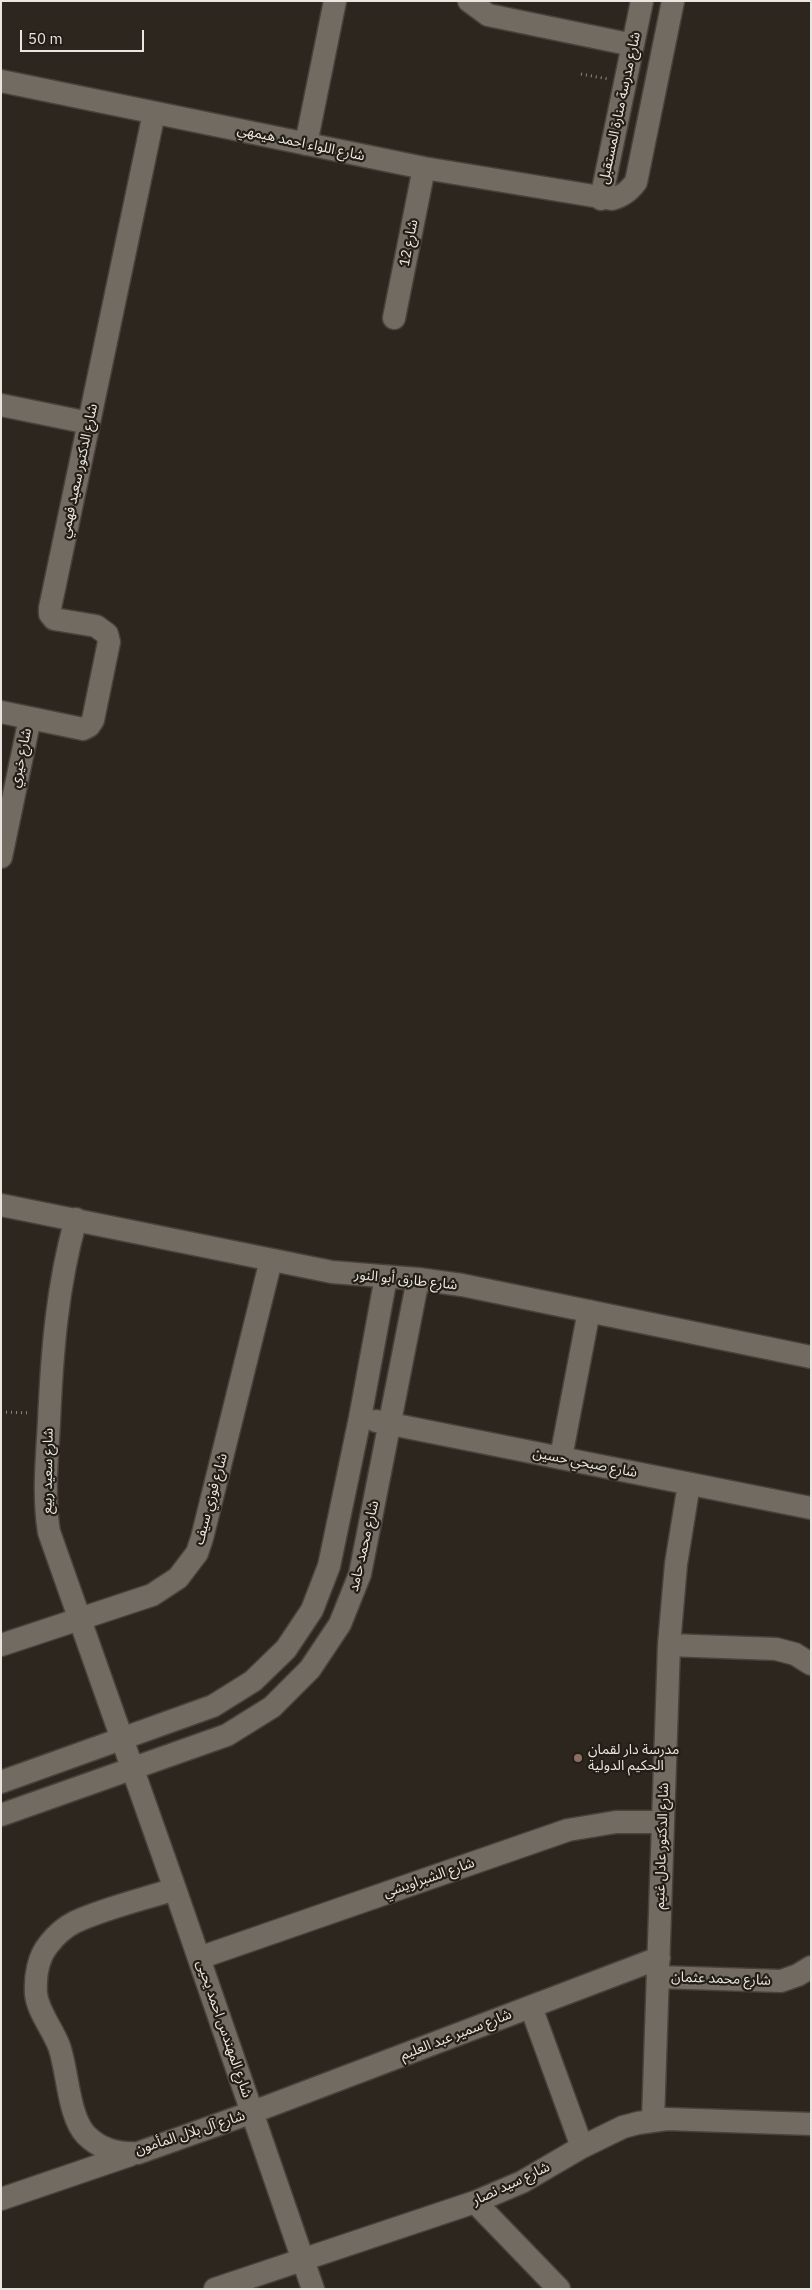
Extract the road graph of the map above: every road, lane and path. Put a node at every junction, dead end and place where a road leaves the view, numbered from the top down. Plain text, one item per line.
1 (335, 1) edge
2 (469, 1) edge
3 (642, 1) edge
4 (673, 1) edge
5 (633, 45) junction
6 (581, 74) dead end
7 (1, 81) edge
8 (625, 83) junction
9 (154, 113) junction
10 (306, 144) junction
11 (424, 168) junction
12 (601, 199) junction
13 (394, 318) dead end
14 (1, 405) edge
15 (89, 423) junction
16 (1, 712) edge
17 (30, 718) junction
18 (1, 858) edge
19 (1, 1205) edge
20 (76, 1219) junction
21 (271, 1260) junction
22 (386, 1277) junction
23 (418, 1279) junction
24 (589, 1311) junction
25 (811, 1357) edge
26 (1, 1412) edge
27 (49, 1413) junction
28 (360, 1418) junction
29 (391, 1424) junction
30 (561, 1458) junction
31 (689, 1484) junction
32 (811, 1508) edge
33 (79, 1620) junction
34 (1, 1645) edge
35 (669, 1645) junction
36 (811, 1664) edge
37 (123, 1739) junction
38 (134, 1770) junction
39 (1, 1782) edge
40 (1, 1815) edge
41 (663, 1822) junction
42 (176, 1889) junction
43 (199, 1958) junction
44 (658, 1967) junction
45 (811, 1967) edge
46 (531, 2006) junction
47 (253, 2112) junction
48 (653, 2120) junction
49 (811, 2124) edge
50 (582, 2147) junction
51 (138, 2153) junction
52 (1, 2199) edge
53 (475, 2202) junction
54 (304, 2259) junction
55 (216, 2289) edge
56 (312, 2289) edge
57 (559, 2289) edge

1 - 10 street
2 - 5 street
3 - 5 street, شارع مدرسة منارة المستقبل
4 - 12 street, شارع مدرسة منارة المستقبل
5 - 8 street, شارع مدرسة منارة المستقبل
6 - 8 path
7 - 9 street, شارع اللواء احمد هيمهي
8 - 12 street, شارع مدرسة منارة المستقبل
9 - 10 street, شارع اللواء احمد هيمهي
9 - 15 street, شارع الدكتور سعيد فهمي
10 - 11 street, شارع اللواء احمد هيمهي
11 - 12 street, شارع اللواء احمد هيمهي
11 - 13 street, شارع 12
14 - 15 street
15 - 17 street, شارع الدكتور سعيد فهمي
16 - 17 street
17 - 18 street, شارع خيري
19 - 20 street, شارع طارق أبو النور
20 - 21 street, شارع طارق أبو النور
20 - 27 street, شارع سعيد ربيع
21 - 22 street, شارع طارق أبو النور
21 - 33 street, شارع فوزي سيف
22 - 23 street, شارع طارق أبو النور
22 - 28 street
23 - 24 street, شارع طارق أبو النور
23 - 29 street, شارع محمد حامد
24 - 25 street, شارع طارق أبو النور
24 - 30 street
26 - 27 path
27 - 33 street, شارع سعيد ربيع
28 - 29 street, شارع صبحي حسين
28 - 37 street
29 - 30 street, شارع صبحي حسين
29 - 38 street, شارع محمد حامد
30 - 31 street, شارع صبحي حسين
31 - 32 street, شارع صبحي حسين
31 - 35 street, شارع الدكتور عادل غنيم
33 - 34 street, شارع فوزي سيف
33 - 37 street, شارع سعيد ربيع
35 - 36 street
35 - 41 street, شارع الدكتور عادل غنيم
37 - 38 street, شارع سعيد ربيع
37 - 39 street
38 - 40 street, شارع محمد حامد
38 - 42 street, شارع المهندس احمد يحيى
41 - 43 street, شارع الشبراويشي
41 - 44 street, شارع الدكتور عادل غنيم
42 - 43 street, شارع المهندس احمد يحيى
42 - 51 street, شارع آل بلال المأمون
43 - 47 street, شارع المهندس احمد يحيى
44 - 45 street, شارع محمد عثمان
44 - 46 street, شارع سمير عبد العليم
44 - 48 street, شارع الدكتور عادل غنيم
46 - 47 street, شارع سمير عبد العليم
46 - 50 street
47 - 51 street, شارع آل بلال المأمون
47 - 54 street, شارع المهندس احمد يحيى
48 - 49 street, شارع سيد نصار
48 - 50 street, شارع سيد نصار
50 - 53 street, شارع سيد نصار
51 - 52 street
53 - 54 street, شارع سيد نصار
53 - 57 street
54 - 55 street, شارع سيد نصار
54 - 56 street, شارع المهندس احمد يحيى

